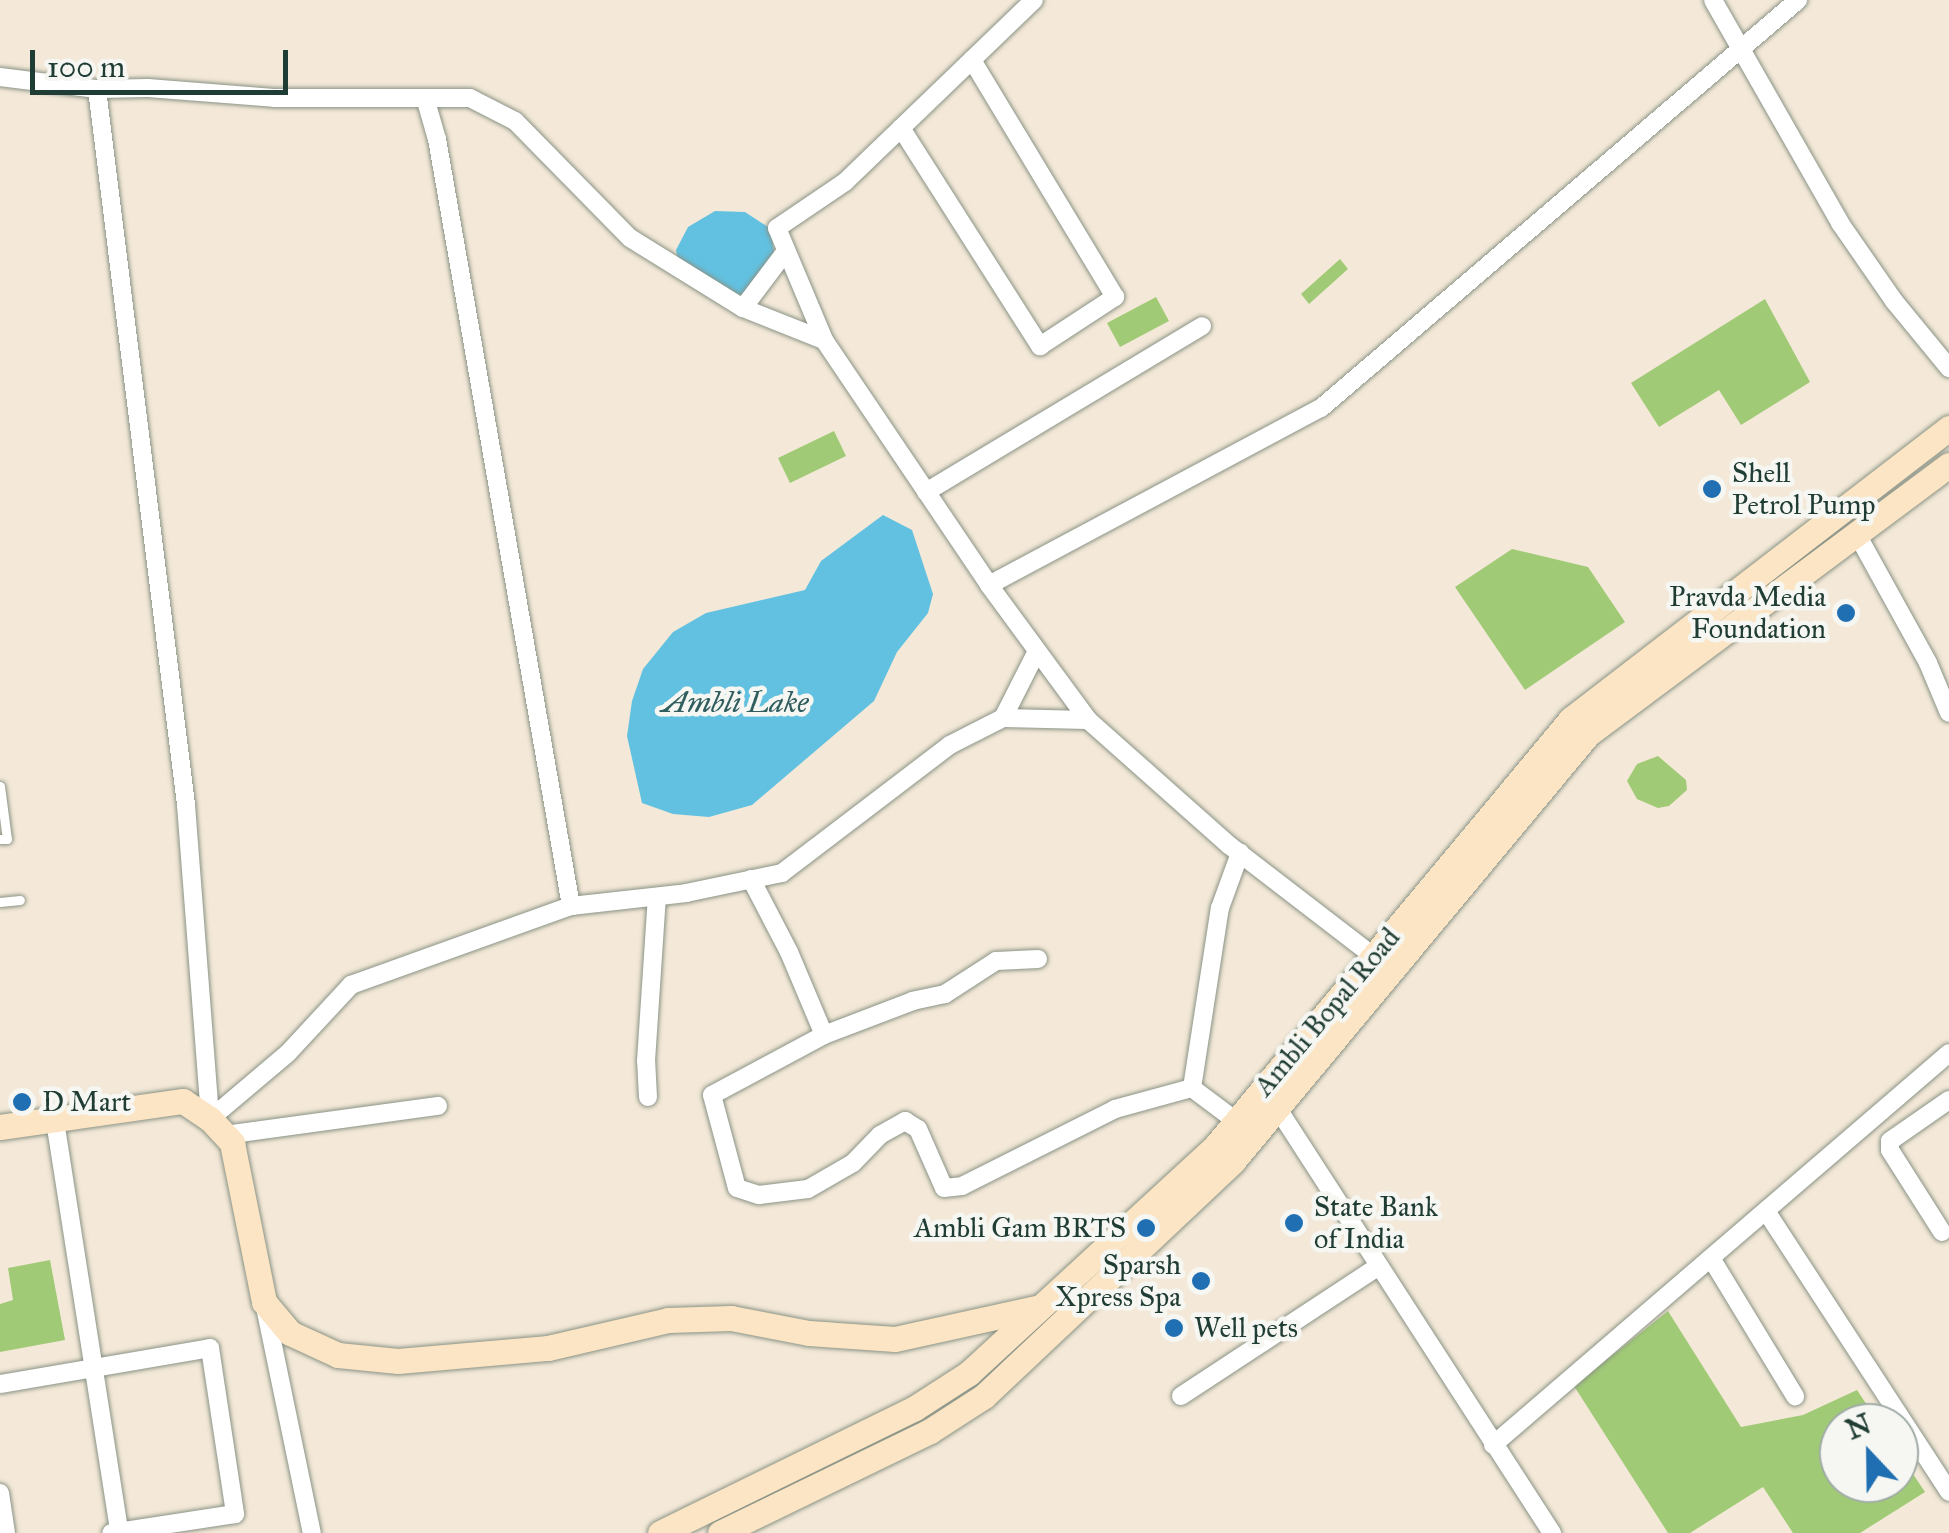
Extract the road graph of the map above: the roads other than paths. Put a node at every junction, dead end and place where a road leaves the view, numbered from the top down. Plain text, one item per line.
1 (1034, 0) edge
2 (1713, 0) edge
3 (1798, 0) edge
4 (1740, 51) junction
5 (972, 60) junction
6 (0, 77) edge
7 (97, 89) junction
8 (426, 101) junction
9 (901, 128) junction
10 (786, 251) junction
11 (743, 308) junction
12 (1202, 326) dead end
13 (824, 340) junction
14 (1949, 368) edge
15 (1949, 428) edge
16 (1949, 465) edge
17 (926, 492) junction
18 (1858, 536) junction
19 (989, 584) junction
20 (1037, 651) junction
21 (1949, 713) edge
22 (1003, 718) junction
23 (1088, 720) junction
24 (0, 786) edge
25 (0, 840) edge
26 (1240, 854) junction
27 (751, 879) junction
28 (657, 896) junction
29 (20, 900) dead end
30 (0, 902) edge
31 (571, 906) junction
32 (1373, 956) junction
33 (1038, 959) dead end
34 (1394, 972) junction
35 (824, 1035) junction
36 (1949, 1054) edge
37 (1932, 1068) junction
38 (1192, 1088) junction
39 (1949, 1091) edge
40 (648, 1097) dead end
41 (1949, 1100) edge
42 (438, 1106) dead end
43 (1278, 1109) junction
44 (54, 1121) junction
45 (1236, 1121) junction
46 (218, 1127) junction
47 (0, 1128) edge
48 (1223, 1154) junction
49 (1766, 1211) junction
50 (1942, 1232) dead end
51 (1711, 1258) junction
52 (1379, 1266) junction
53 (264, 1302) junction
54 (1045, 1306) junction
55 (93, 1368) junction
56 (0, 1384) edge
57 (1181, 1396) dead end
58 (1796, 1396) dead end
59 (1493, 1445) junction
60 (1949, 1492) edge
61 (0, 1493) edge
62 (115, 1532) edge
63 (6, 1533) edge
64 (312, 1533) edge
65 (660, 1533) edge
66 (720, 1533) edge
67 (1552, 1533) edge

1 - 5 street
2 - 4 street
3 - 4 street
4 - 14 street
4 - 19 street
5 - 9 street
5 - 9 street
6 - 7 street
7 - 8 street
7 - 46 street
8 - 11 street
8 - 31 street
9 - 10 street
10 - 11 street
10 - 13 street
11 - 13 street
12 - 17 street
13 - 17 street
15 - 32 street, Ambli Bopal Road
16 - 18 street, Ambli Bopal Road
17 - 19 street
18 - 21 street
18 - 34 street, Ambli Bopal Road
19 - 20 street
20 - 22 street
20 - 23 street
22 - 23 street
22 - 27 street
23 - 26 street
24 - 25 lane
26 - 32 street
26 - 38 street
27 - 28 street
27 - 35 street
28 - 31 street
28 - 40 street
29 - 30 lane
31 - 46 street
32 - 34 street
32 - 45 street, Ambli Bopal Road
33 - 35 street
34 - 43 street, Ambli Bopal Road
35 - 38 street
36 - 37 street
37 - 39 street
37 - 49 street
38 - 45 street
41 - 50 street
42 - 46 street
43 - 48 street, Ambli Bopal Road
43 - 52 street
44 - 46 street
44 - 47 street
44 - 55 street
45 - 48 street, Ambli Bopal Road
46 - 53 street
48 - 54 street, Ambli Bopal Road
48 - 66 street, Ambli Bopal Road
49 - 51 street
49 - 60 street
51 - 58 street
51 - 59 street
52 - 57 street
52 - 59 street
53 - 54 street
53 - 64 street
54 - 65 street, Ambli Bopal Road
55 - 56 street
55 - 62 street
55 - 62 street
59 - 67 street
61 - 63 street

